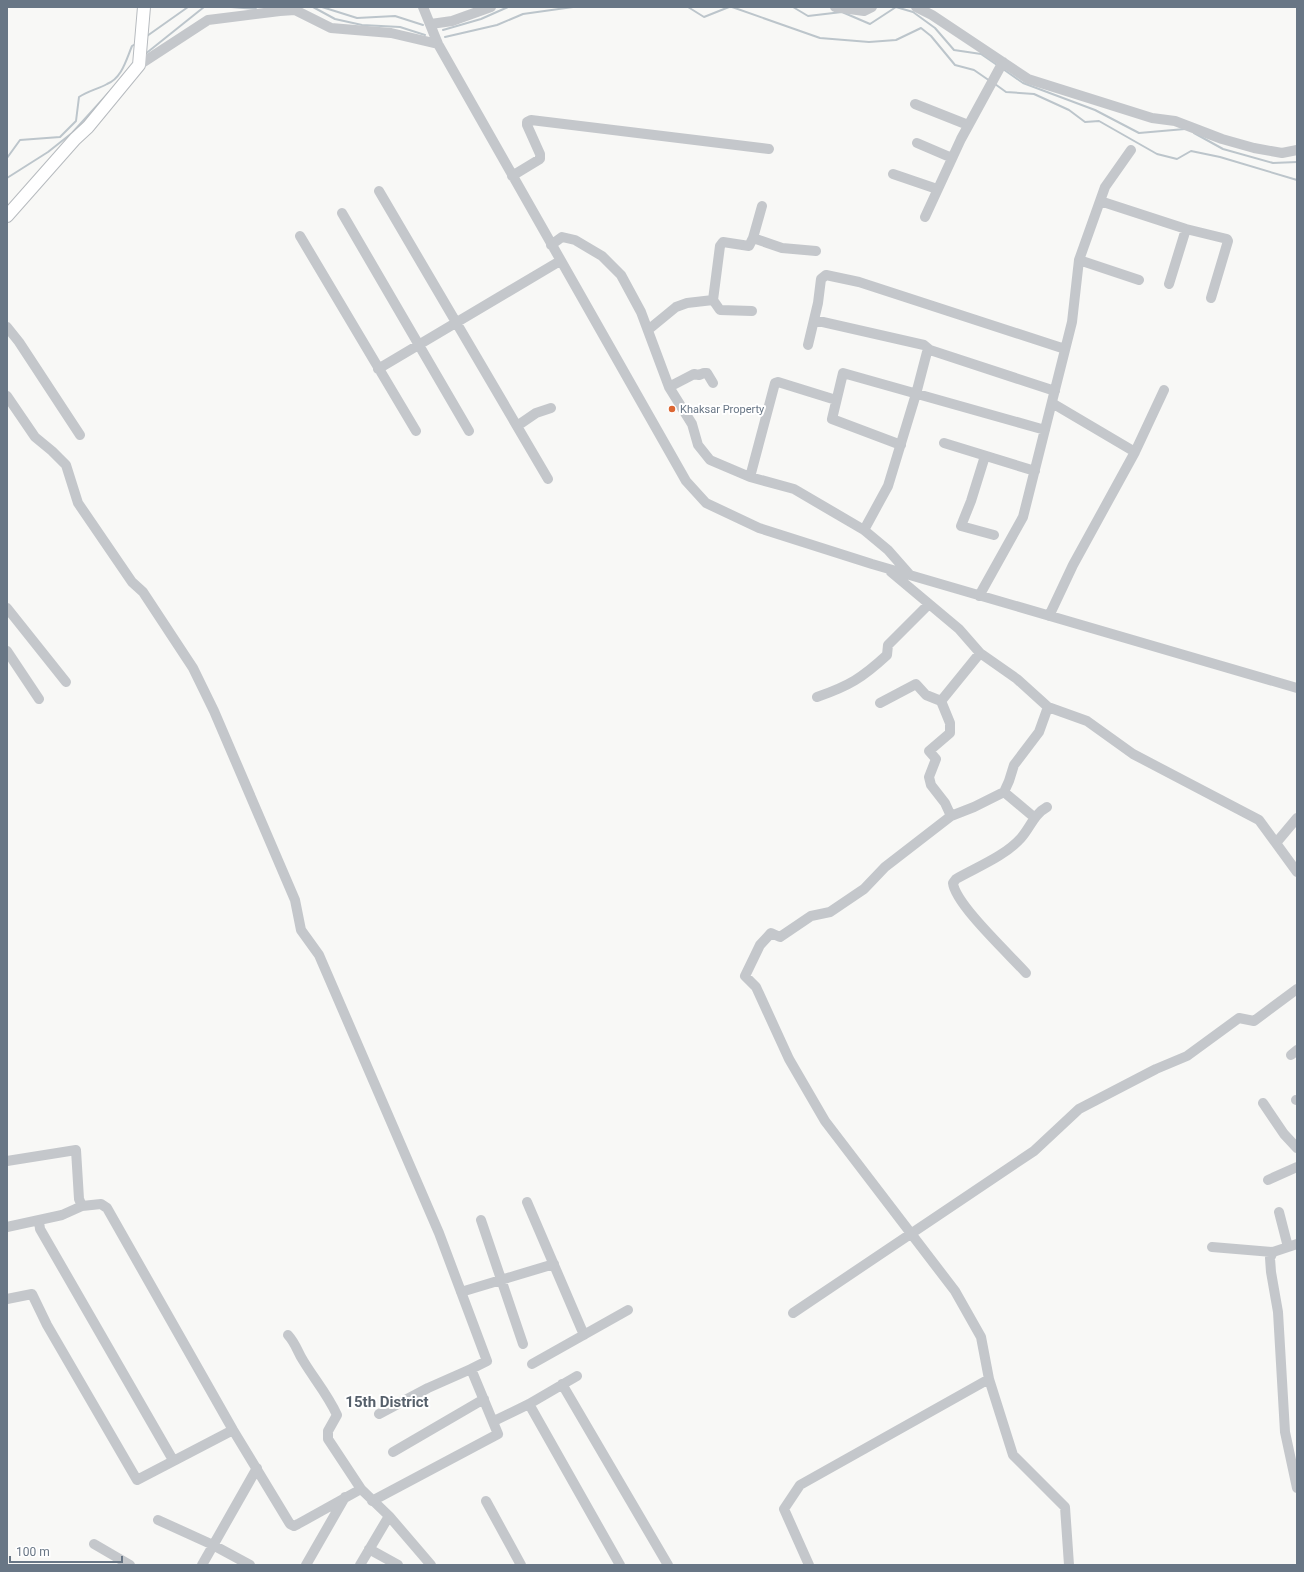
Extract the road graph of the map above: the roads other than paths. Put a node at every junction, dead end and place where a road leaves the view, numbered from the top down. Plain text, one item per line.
1 (144, 7) edge
2 (423, 7) edge
3 (491, 7) edge
4 (835, 7) edge
5 (872, 7) edge
6 (916, 7) edge
7 (431, 24) junction
8 (438, 44) junction
9 (1003, 62) junction
10 (139, 64) junction
11 (915, 104) dead end
12 (968, 125) junction
13 (917, 143) dead end
14 (769, 149) dead end
15 (1131, 150) dead end
16 (1297, 150) edge
17 (952, 158) junction
18 (893, 174) dead end
19 (512, 176) junction
20 (937, 189) junction
21 (379, 191) dead end
22 (1100, 201) junction
23 (762, 206) dead end
24 (342, 213) dead end
25 (7, 216) edge
26 (925, 217) dead end
27 (1186, 229) junction
28 (300, 236) dead end
29 (753, 238) junction
30 (551, 245) junction
31 (816, 251) dead end
32 (1079, 260) junction
33 (560, 261) junction
34 (1139, 280) dead end
35 (1169, 284) dead end
36 (1210, 298) dead end
37 (713, 300) junction
38 (752, 311) dead end
39 (814, 320) junction
40 (457, 322) junction
41 (7, 327) edge
42 (648, 330) junction
43 (418, 345) junction
44 (808, 345) dead end
45 (1065, 349) junction
46 (930, 350) junction
47 (378, 369) junction
48 (713, 382) dead end
49 (669, 387) junction
50 (1164, 390) dead end
51 (1055, 391) junction
52 (916, 394) junction
53 (7, 396) edge
54 (836, 400) junction
55 (1052, 403) junction
56 (551, 408) dead end
57 (517, 426) junction
58 (1045, 430) junction
59 (416, 431) dead end
60 (469, 431) dead end
61 (80, 435) dead end
62 (944, 443) dead end
63 (901, 445) junction
64 (1135, 452) junction
65 (985, 456) junction
66 (1035, 472) junction
67 (750, 477) junction
68 (548, 479) dead end
69 (864, 530) junction
70 (994, 535) dead end
71 (889, 569) junction
72 (910, 576) junction
73 (979, 596) junction
74 (929, 604) junction
75 (7, 609) edge
76 (1049, 616) junction
77 (7, 651) edge
78 (980, 653) junction
79 (66, 682) dead end
80 (1297, 688) edge
81 (817, 697) dead end
82 (39, 698) dead end
83 (942, 702) junction
84 (880, 703) dead end
85 (1048, 706) junction
86 (1004, 792) junction
87 (1047, 807) dead end
88 (951, 816) junction
89 (1035, 818) junction
90 (1297, 818) edge
91 (1276, 843) junction
92 (1297, 872) edge
93 (1026, 973) dead end
94 (1297, 989) edge
95 (1263, 1103) dead end
96 (1297, 1148) edge
97 (7, 1161) edge
98 (1297, 1167) edge
99 (1268, 1180) dead end
100 (527, 1202) dead end
101 (82, 1206) junction
102 (1279, 1212) dead end
103 (480, 1220) dead end
104 (39, 1221) junction
105 (7, 1228) edge
106 (911, 1234) junction
107 (1292, 1245) edge
108 (1212, 1247) dead end
109 (1273, 1252) junction
110 (554, 1264) junction
111 (501, 1280) junction
112 (461, 1292) junction
113 (7, 1299) edge
114 (628, 1310) dead end
115 (794, 1313) dead end
116 (288, 1335) dead end
117 (584, 1335) junction
118 (523, 1344) dead end
119 (532, 1364) dead end
120 (472, 1369) junction
121 (577, 1376) dead end
122 (989, 1379) junction
123 (562, 1384) junction
124 (484, 1399) junction
125 (529, 1404) junction
126 (379, 1414) dead end
127 (494, 1421) junction
128 (232, 1430) junction
129 (393, 1452) dead end
130 (173, 1460) junction
131 (256, 1468) junction
132 (1297, 1488) edge
133 (362, 1489) junction
134 (345, 1497) junction
135 (372, 1501) junction
136 (486, 1501) dead end
137 (389, 1516) junction
138 (158, 1520) dead end
139 (94, 1544) dead end
140 (214, 1545) junction
141 (370, 1549) junction
142 (130, 1565) edge
143 (202, 1565) edge
144 (250, 1565) edge
145 (306, 1565) edge
146 (360, 1565) edge
147 (398, 1565) edge
148 (432, 1565) edge
149 (521, 1565) edge
150 (620, 1565) edge
151 (668, 1565) edge
152 (809, 1565) edge
153 (1069, 1565) edge

1 - 10 main road
2 - 7 street
3 - 7 street
4 - 5 street
6 - 9 street
7 - 8 street
8 - 10 street
8 - 19 street
9 - 12 street
9 - 16 street
10 - 25 main road
11 - 12 street
12 - 17 street
13 - 17 street
14 - 19 street
15 - 22 street
17 - 20 street
18 - 20 street
19 - 30 street
20 - 26 street
21 - 40 street
22 - 27 street
22 - 32 street
23 - 29 street
24 - 43 street
27 - 35 street
27 - 36 street
28 - 47 street
29 - 31 street
29 - 37 street
30 - 33 street
30 - 42 street
32 - 34 street
32 - 45 street
33 - 40 street
33 - 71 street
37 - 38 street
37 - 42 street
39 - 44 street
39 - 45 street
39 - 46 street
40 - 43 street
40 - 57 street
41 - 61 street
42 - 49 street
43 - 47 street
43 - 60 street
45 - 51 street
46 - 51 street
46 - 52 street
47 - 59 street
48 - 49 street
49 - 67 street
50 - 64 street
51 - 55 street
52 - 54 street
52 - 58 street
52 - 63 street
53 - 112 street
54 - 63 street
54 - 67 street
55 - 58 street
55 - 64 street
56 - 57 street
57 - 68 street
58 - 66 street
62 - 65 street
63 - 69 street
64 - 76 street
65 - 66 street
65 - 70 street
66 - 73 street
67 - 69 street
69 - 72 street
71 - 72 street
71 - 74 street
72 - 73 street
73 - 76 street
74 - 78 street
74 - 81 street
75 - 79 street
76 - 80 street
77 - 82 street
78 - 83 street
78 - 85 street
83 - 84 street
83 - 88 street
85 - 86 street
85 - 91 street
86 - 88 street
86 - 89 street
87 - 89 street
88 - 106 street
89 - 93 street
90 - 91 street
91 - 92 street
94 - 106 street
95 - 96 street
97 - 101 street
98 - 99 street
100 - 110 street
101 - 104 street
101 - 128 street
102 - 107 street
103 - 111 street
104 - 105 street
104 - 130 street
106 - 115 street
106 - 122 street
107 - 109 street
108 - 109 street
109 - 132 street
110 - 111 street
110 - 117 street
111 - 112 street
111 - 118 street
112 - 120 street
113 - 130 street
114 - 117 street
116 - 133 street
117 - 119 street
120 - 124 street
120 - 126 street
121 - 123 street
122 - 152 street
122 - 153 street
123 - 125 street
123 - 151 street
124 - 127 street
124 - 129 street
125 - 127 street
125 - 150 street
127 - 135 street
128 - 130 street
128 - 131 street
131 - 134 street
131 - 140 street
133 - 134 street
133 - 135 street
134 - 145 street
135 - 137 street
136 - 149 street
137 - 141 street
137 - 148 street
138 - 140 street
139 - 142 street
140 - 143 street
140 - 144 street
141 - 146 street
141 - 147 street

